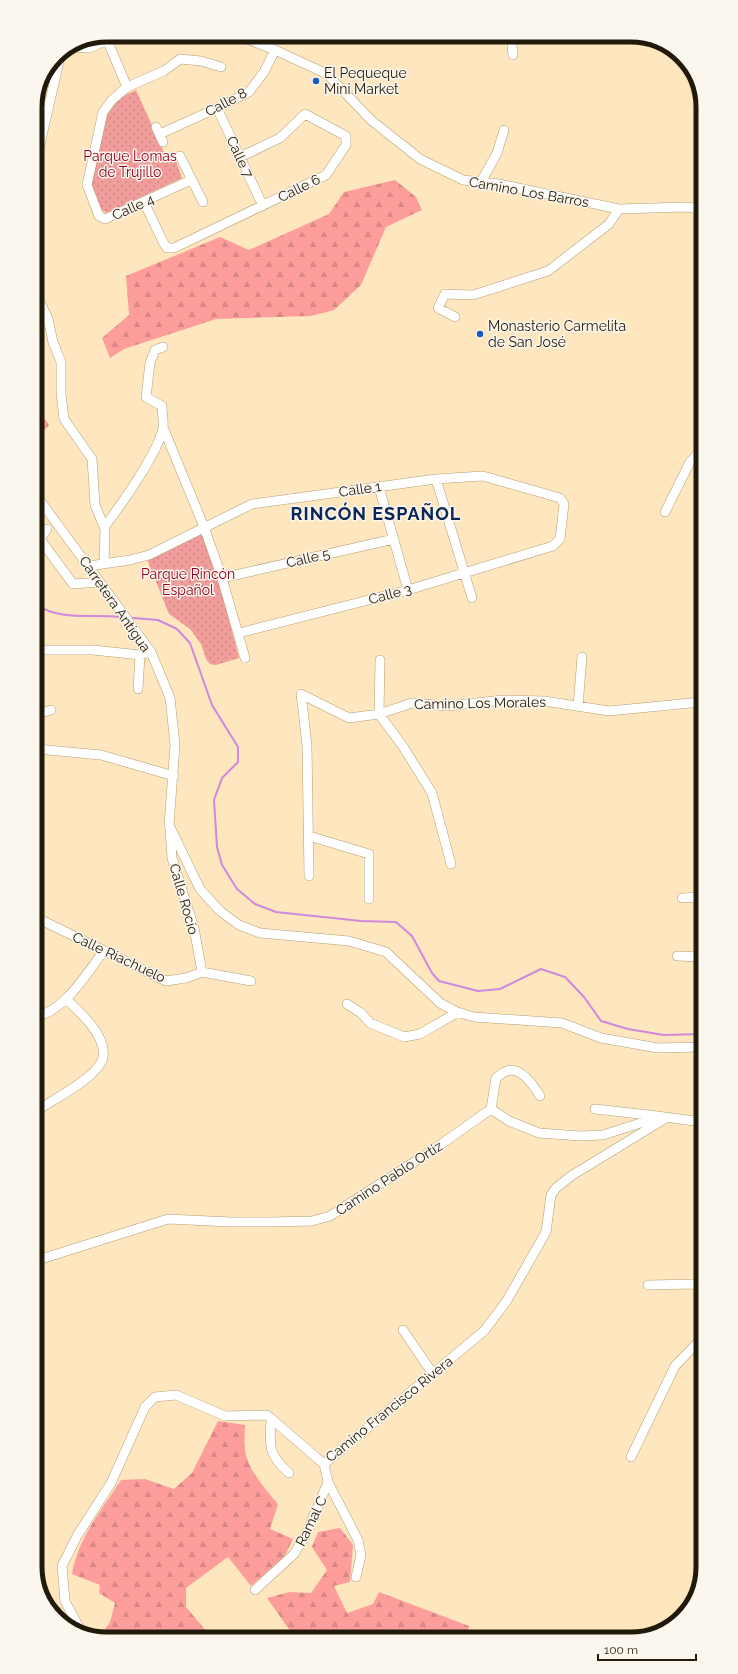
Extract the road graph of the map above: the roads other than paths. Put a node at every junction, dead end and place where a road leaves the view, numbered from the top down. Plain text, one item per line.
1 (108, 42) joint
2 (255, 42) edge
3 (512, 42) edge
4 (81, 48) edge
5 (275, 50) junction
6 (513, 55) dead end
7 (58, 65) edge
8 (220, 67) dead end
9 (127, 87) junction
10 (217, 108) junction
11 (504, 130) dead end
12 (160, 134) dead end
13 (42, 136) edge
14 (180, 156) dead end
15 (240, 157) junction
16 (190, 180) junction
17 (481, 182) junction
18 (144, 202) junction
19 (203, 202) dead end
20 (263, 206) junction
21 (619, 209) junction
22 (696, 209) edge
23 (42, 306) edge
24 (455, 317) dead end
25 (163, 347) dead end
26 (163, 428) junction
27 (696, 455) edge
28 (436, 480) junction
29 (379, 487) junction
30 (42, 503) edge
31 (665, 512) dead end
32 (105, 526) junction
33 (204, 527) junction
34 (47, 529) dead end
35 (42, 536) edge
36 (394, 539) junction
37 (42, 542) edge
38 (540, 550) joint
39 (104, 564) junction
40 (89, 566) junction
41 (463, 572) junction
42 (222, 578) junction
43 (100, 582) junction
44 (408, 590) junction
45 (472, 598) dead end
46 (239, 633) junction
47 (42, 650) edge
48 (151, 652) junction
49 (140, 655) junction
50 (582, 657) dead end
51 (244, 658) dead end
52 (380, 660) dead end
53 (138, 689) dead end
54 (696, 702) edge
55 (578, 706) junction
56 (51, 710) dead end
57 (42, 713) edge
58 (379, 714) junction
59 (42, 749) edge
60 (174, 776) junction
61 (169, 825) junction
62 (309, 836) junction
63 (451, 864) dead end
64 (309, 876) dead end
65 (696, 897) edge
66 (682, 898) dead end
67 (369, 899) dead end
68 (42, 920) edge
69 (104, 951) junction
70 (677, 956) dead end
71 (696, 957) edge
72 (202, 972) junction
73 (252, 980) dead end
74 (66, 999) junction
75 (347, 1004) dead end
76 (458, 1012) junction
77 (42, 1016) edge
78 (696, 1047) edge
79 (540, 1096) dead end
80 (42, 1107) edge
81 (490, 1109) junction
82 (595, 1109) dead end
83 (657, 1116) junction
84 (666, 1118) junction
85 (696, 1121) edge
86 (42, 1259) edge
87 (696, 1284) edge
88 (648, 1285) dead end
89 (403, 1330) dead end
90 (696, 1344) edge
91 (433, 1374) junction
92 (271, 1420) junction
93 (631, 1457) dead end
94 (324, 1464) junction
95 (289, 1473) dead end
96 (328, 1482) junction
97 (356, 1577) dead end
98 (255, 1590) dead end
99 (78, 1625) edge

1 - 4 street
1 - 9 street
2 - 5 street, Camino Los Barros
3 - 6 street
5 - 10 street, Calle 8
5 - 17 street, Camino Los Barros
7 - 13 street
8 - 9 street, Calle 4
9 - 18 street, Calle 4
10 - 12 street, Calle 8
10 - 15 street, Calle 7
11 - 17 street
14 - 16 street
15 - 20 street, Calle 7
15 - 20 street, Calle 6
16 - 18 street, Calle 4
16 - 19 street
17 - 21 street, Camino Los Barros
18 - 20 street, Calle 6
21 - 22 street, Camino Los Barros
21 - 24 street
23 - 32 street
25 - 26 street
26 - 32 street
26 - 33 street
27 - 31 street
28 - 29 street, Calle 1
28 - 38 street, Calle 1
28 - 41 street
29 - 33 street, Calle 1
29 - 36 street
30 - 40 street, Carretera Antigua
32 - 39 street
33 - 39 street, Calle 1
33 - 42 street
34 - 35 street
36 - 42 street, Calle 5
36 - 44 street
37 - 43 street
38 - 41 street, Calle 3
39 - 40 street, Calle 1
40 - 43 street, Carretera Antigua
41 - 44 street, Calle 3
41 - 45 street
42 - 46 street
43 - 48 street, Carretera Antigua
44 - 46 street, Calle 3
46 - 51 street
47 - 49 street
48 - 49 street
48 - 60 street, Carretera Antigua
49 - 53 street
50 - 55 street
52 - 58 street
54 - 55 street, Camino Los Morales
55 - 58 street, Camino Los Morales
56 - 57 street
58 - 62 street, Camino Los Morales
58 - 63 street
59 - 60 street
60 - 61 street, Carretera Antigua
61 - 72 street, Calle Rocío
61 - 76 street
62 - 64 street
62 - 67 street
65 - 66 street
68 - 69 street, Calle Riachuelo
69 - 72 street, Calle Riachuelo
69 - 74 street
70 - 71 street
72 - 73 street
74 - 77 street
74 - 80 street
75 - 76 street
76 - 78 street
79 - 81 street
81 - 83 street
81 - 86 street, Camino Pablo Ortiz
82 - 83 street
83 - 84 street
84 - 85 street
84 - 91 street, Camino Francisco Rivera
87 - 88 street
89 - 91 street
90 - 93 street
91 - 94 street, Camino Francisco Rivera
92 - 94 street, Camino Francisco Rivera
92 - 95 street
92 - 99 street, Camino Francisco Rivera
94 - 96 street
96 - 97 street
96 - 98 street, Ramal C

